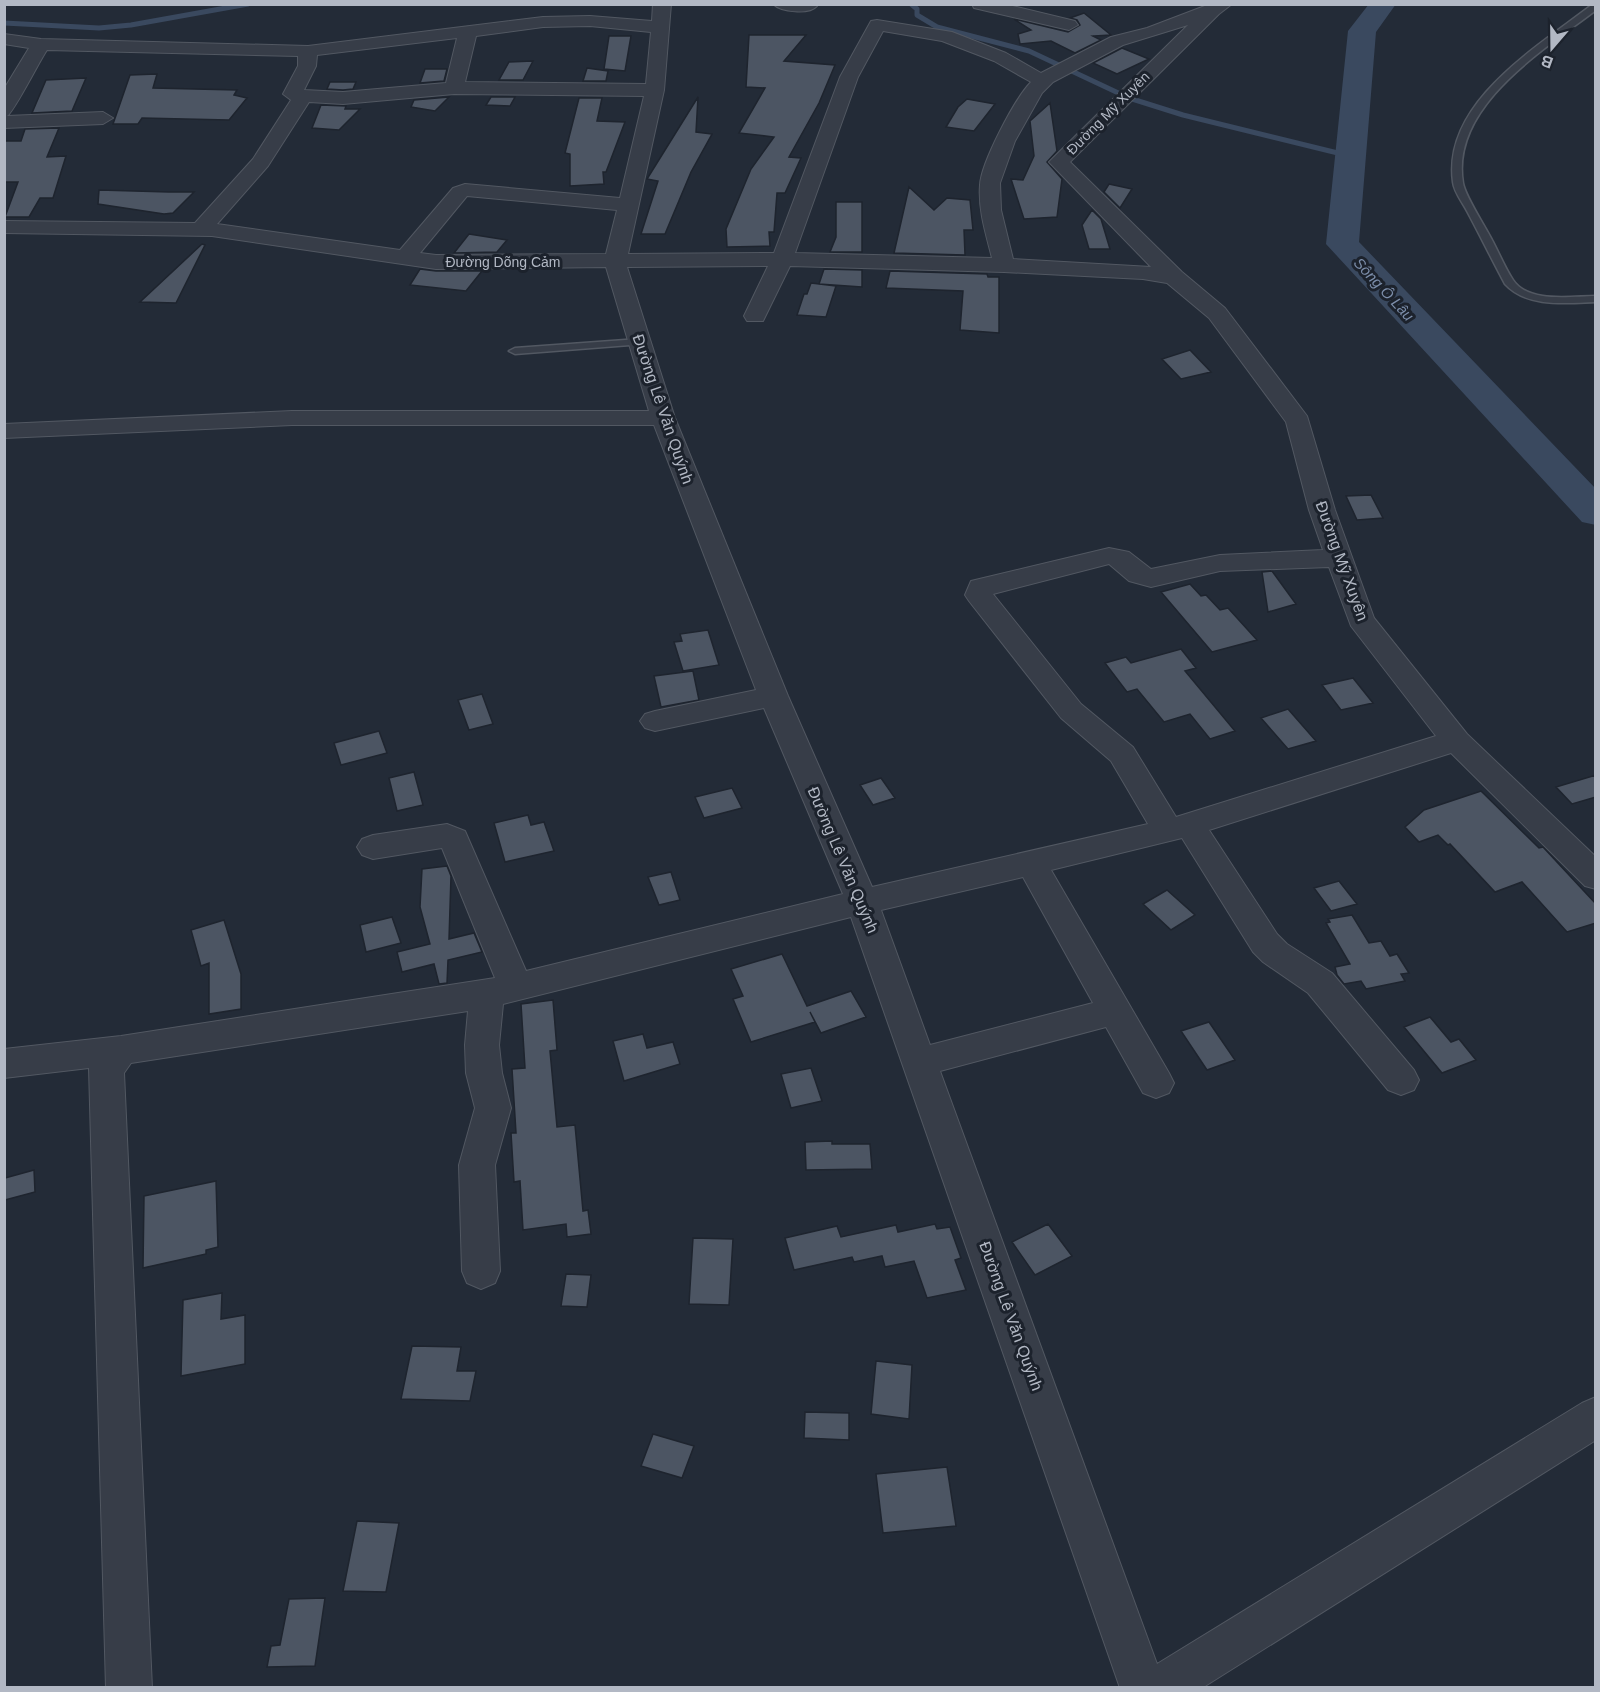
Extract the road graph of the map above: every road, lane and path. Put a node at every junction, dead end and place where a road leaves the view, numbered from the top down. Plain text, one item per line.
1 (662, 4) edge
2 (781, 4) edge
3 (980, 4) edge
4 (1049, 4) edge
5 (808, 6) dead end
6 (1596, 6) edge
7 (1219, 7) edge
8 (1069, 25) junction
9 (659, 27) junction
10 (468, 30) junction
11 (4, 39) edge
12 (1117, 40) junction
13 (41, 44) junction
14 (215, 50) junction
15 (309, 51) junction
16 (198, 64) dead end
17 (1044, 80) junction
18 (454, 88) junction
19 (655, 90) junction
20 (302, 97) junction
21 (4, 111) edge
22 (103, 118) dead end
23 (4, 122) edge
24 (629, 205) junction
25 (4, 227) edge
26 (202, 230) junction
27 (405, 258) junction
28 (782, 260) junction
29 (615, 262) junction
30 (1005, 265) junction
31 (1174, 278) junction
32 (1596, 299) edge
33 (755, 316) dead end
34 (639, 342) junction
35 (515, 351) dead end
36 (663, 418) junction
37 (4, 432) edge
38 (1339, 558) junction
39 (773, 696) junction
40 (655, 721) dead end
41 (1456, 741) junction
42 (1179, 828) junction
43 (373, 847) dead end
44 (1031, 863) junction
45 (1596, 877) edge
46 (862, 902) junction
47 (501, 991) junction
48 (1115, 1011) junction
49 (121, 1050) junction
50 (920, 1062) junction
51 (4, 1064) edge
52 (1401, 1080) dead end
53 (1156, 1083) dead end
54 (481, 1271) dead end
55 (1596, 1417) edge
56 (129, 1688) edge
57 (1143, 1688) edge
58 (1160, 1688) edge

1 - 9 street
2 - 5 street
3 - 8 street
4 - 8 street
6 - 32 lane
7 - 12 street
7 - 31 street, Đường Mỹ Xuyên
8 - 12 street
9 - 10 street
9 - 19 street
10 - 15 street
10 - 18 street
11 - 13 street
12 - 17 street
13 - 14 street
13 - 21 street
14 - 15 street
14 - 16 street
15 - 20 street
17 - 28 street
17 - 30 street
18 - 19 street
18 - 20 street
19 - 24 street
20 - 26 street
22 - 23 street
24 - 27 street
24 - 29 street
25 - 26 street, Đường Dõng Cảm
26 - 27 street, Đường Dõng Cảm
27 - 29 street, Đường Dõng Cảm
28 - 29 street, Đường Dõng Cảm
28 - 30 street, Đường Dõng Cảm
28 - 33 street
29 - 34 street, Đường Lê Văn Quýnh
30 - 31 street, Đường Mỹ Xuyên
31 - 38 street, Đường Mỹ Xuyên
34 - 35 lane
34 - 36 street, Đường Lê Văn Quýnh
36 - 37 street
36 - 39 street, Đường Lê Văn Quýnh
38 - 41 street, Đường Mỹ Xuyên
38 - 42 street
39 - 40 street
39 - 46 street, Đường Lê Văn Quýnh
41 - 42 street
41 - 45 street, Đường Mỹ Xuyên
42 - 44 street
42 - 52 street
43 - 47 street
44 - 46 street
44 - 48 street
46 - 47 street
46 - 50 street, Đường Lê Văn Quýnh
47 - 49 street
47 - 54 street
48 - 50 street
48 - 53 street
49 - 51 street
49 - 56 street
50 - 57 street, Đường Lê Văn Quýnh
55 - 58 street

